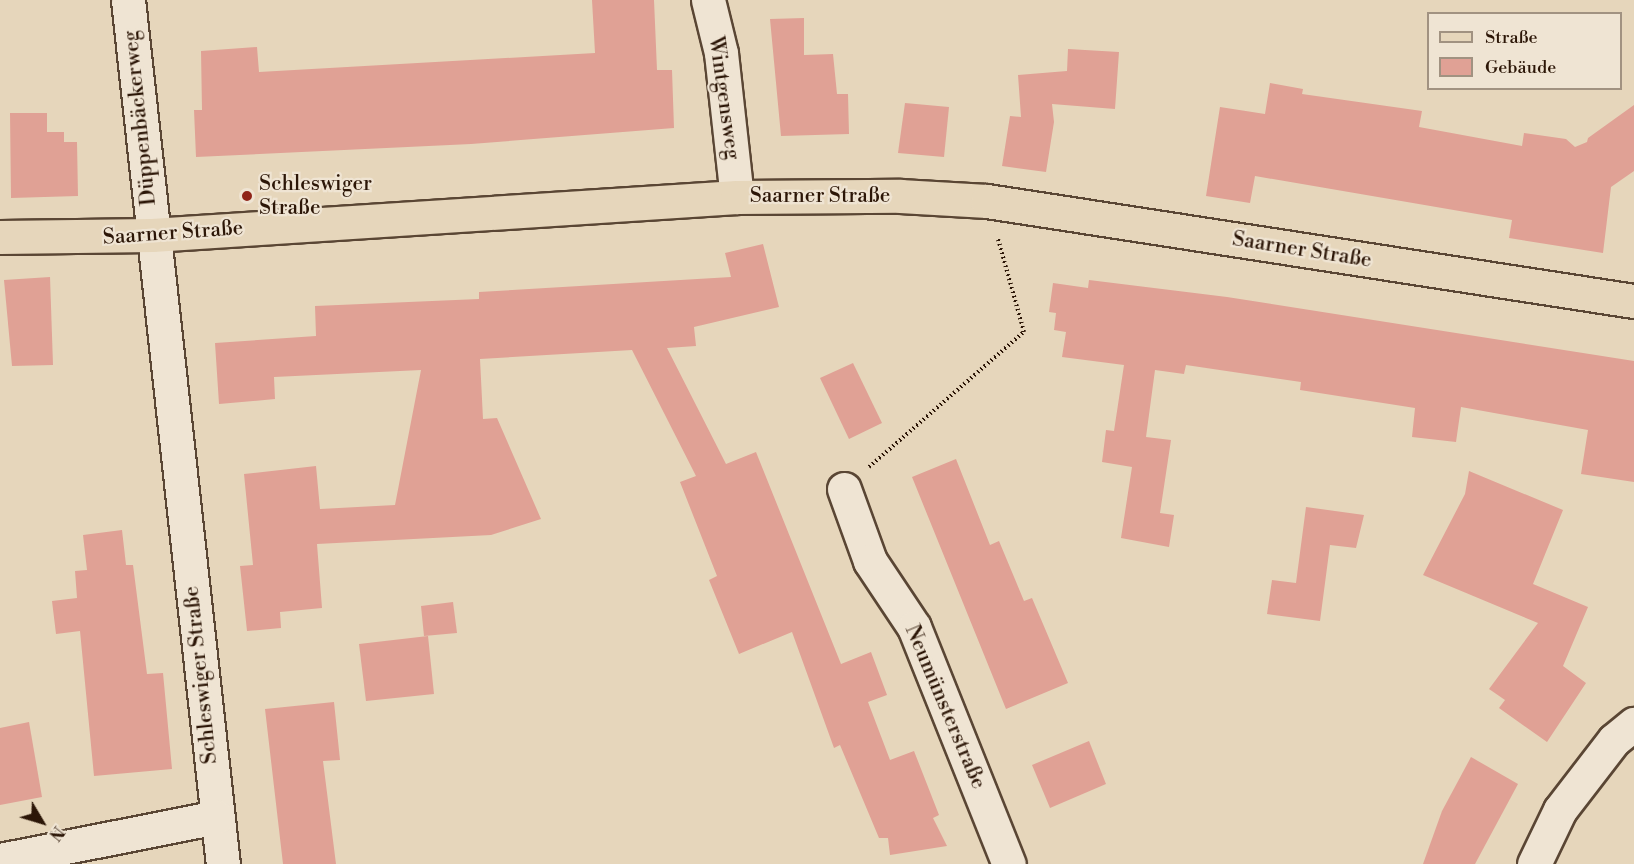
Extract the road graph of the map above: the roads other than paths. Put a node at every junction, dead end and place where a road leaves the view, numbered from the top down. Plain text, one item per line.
1 (128, 0) edge
2 (708, 0) edge
3 (737, 197) junction
4 (152, 235) junction
5 (0, 237) edge
6 (1634, 301) edge
7 (844, 489) road end
8 (1634, 724) edge
9 (217, 817) junction
10 (0, 860) edge
11 (222, 864) edge
12 (1009, 864) edge
13 (1534, 864) edge

1 - 4 street, Düppenbäckerweg
2 - 3 street, Wintgensweg
3 - 4 main road, Saarner Straße
3 - 6 main road, Saarner Straße
4 - 5 main road, Saarner Straße
4 - 9 street, Schleswiger Straße
7 - 12 street, Neumünsterstraße
8 - 13 street
9 - 10 street
9 - 11 street, Schleswiger Straße

